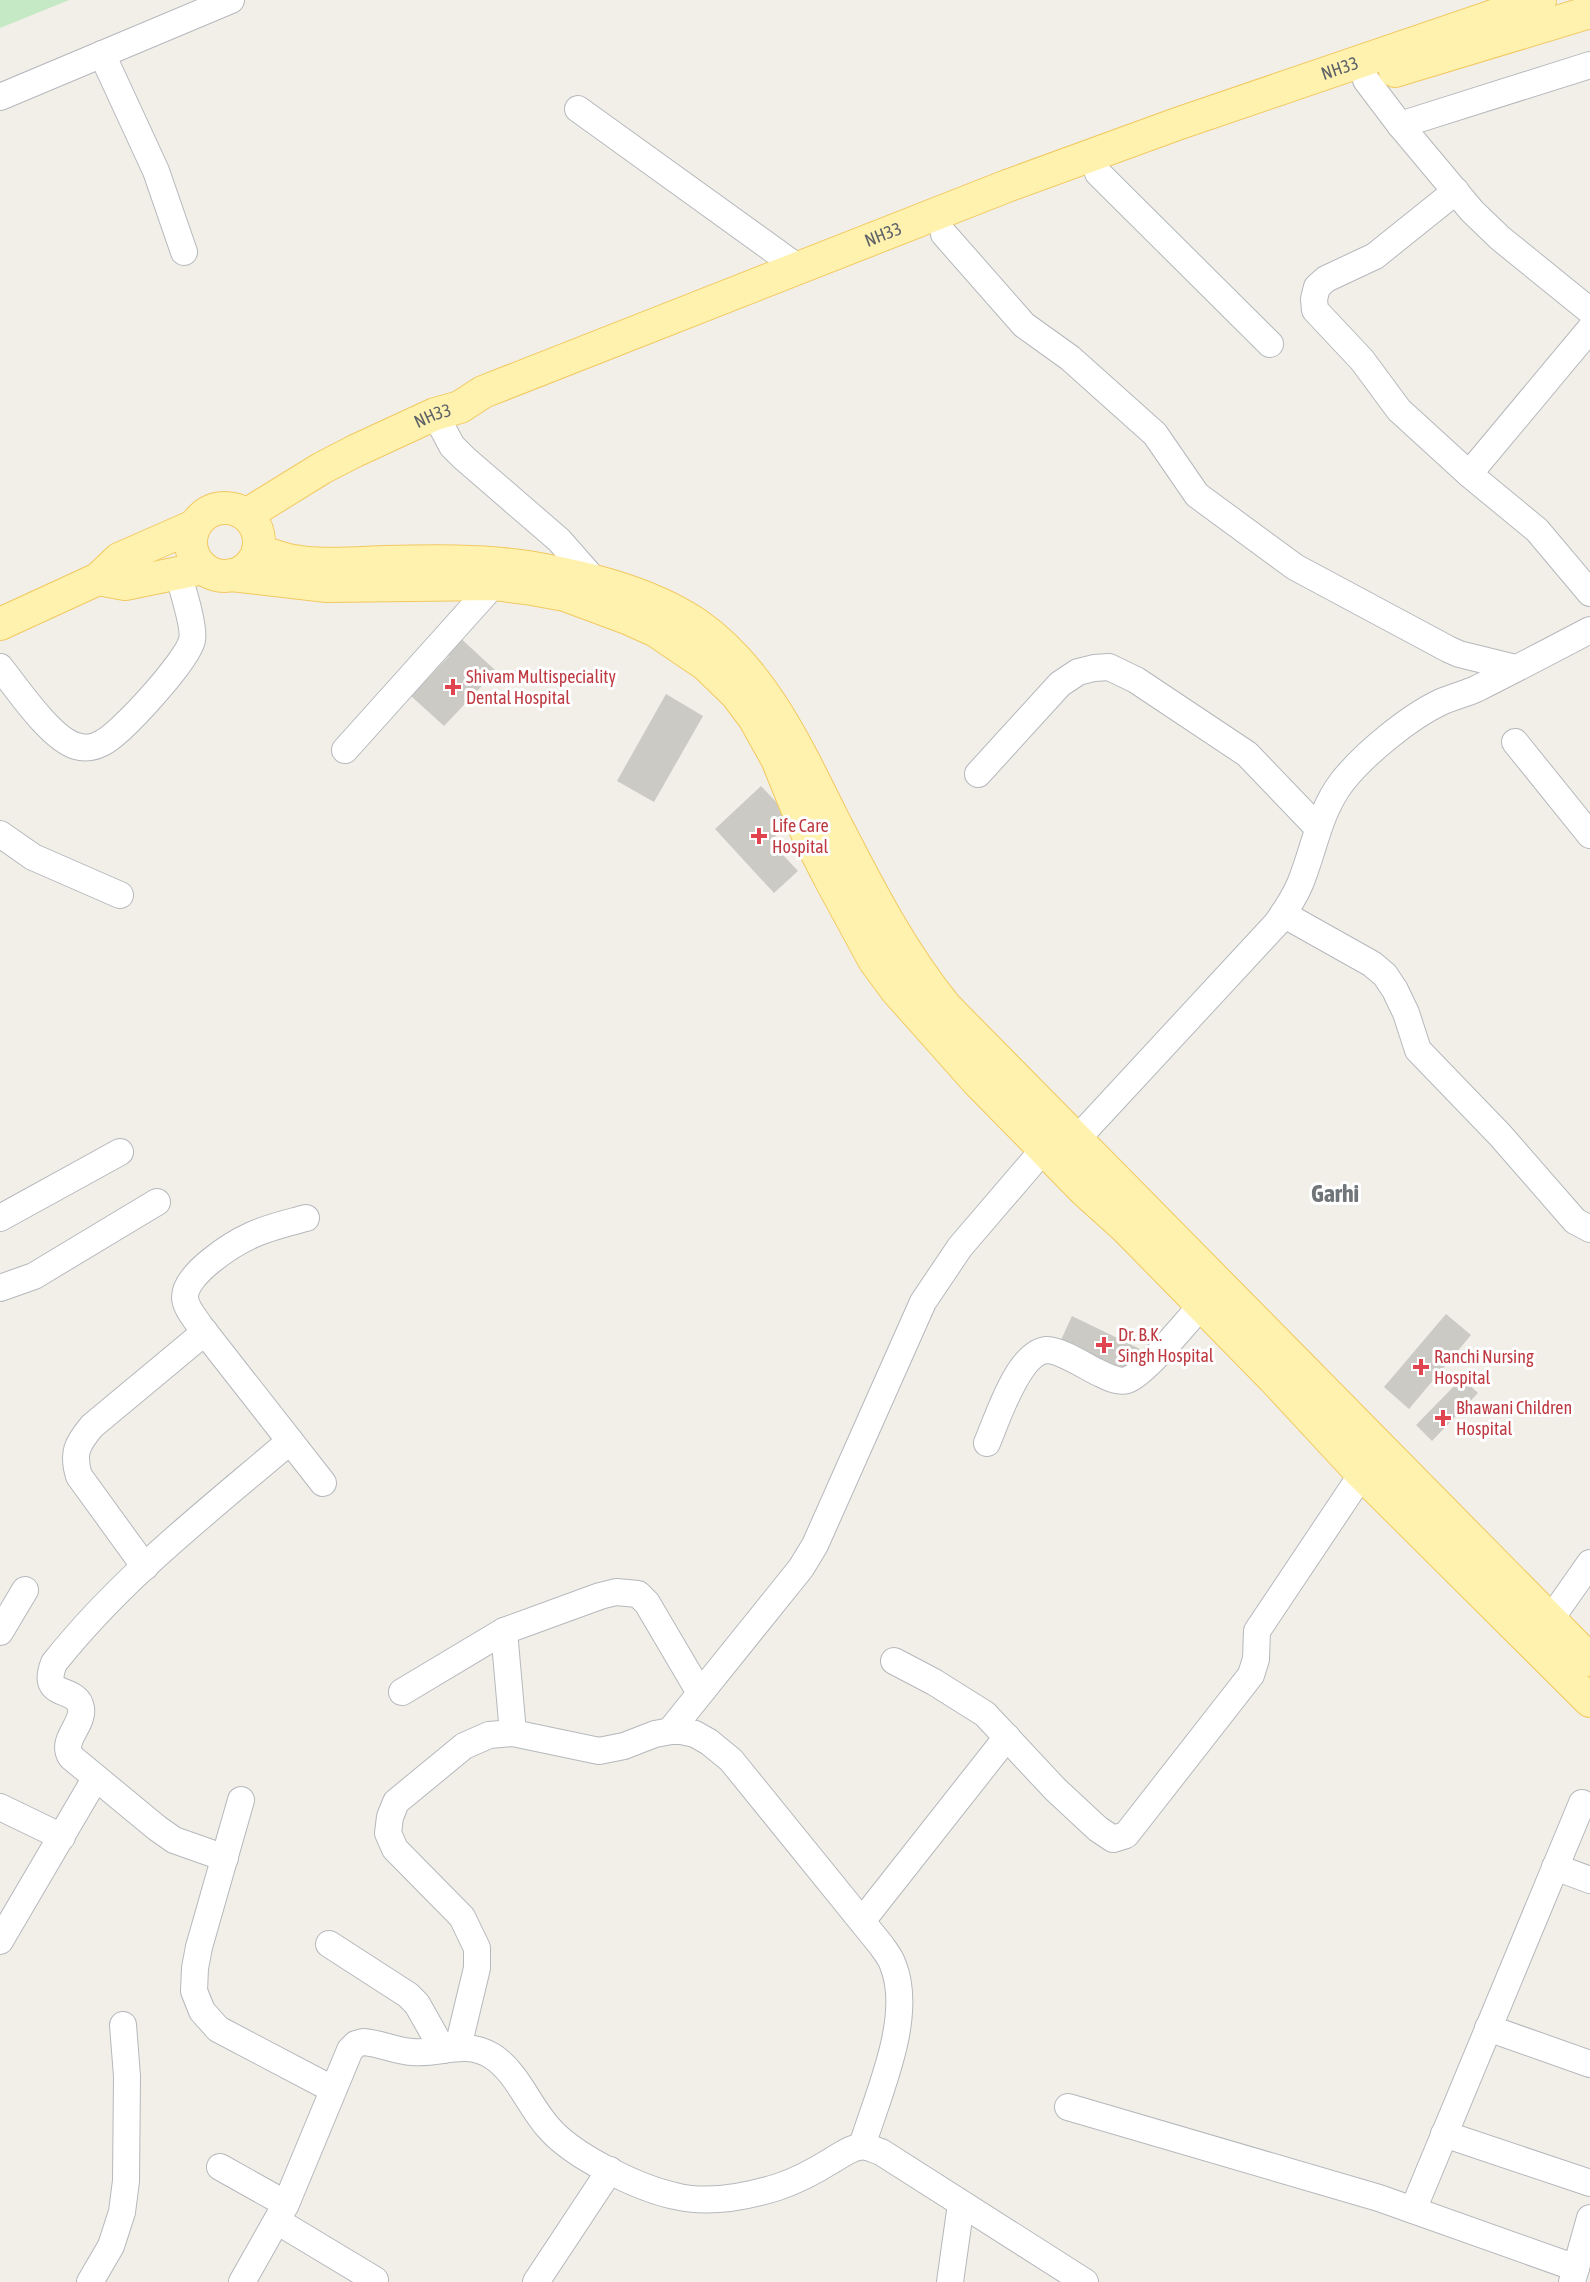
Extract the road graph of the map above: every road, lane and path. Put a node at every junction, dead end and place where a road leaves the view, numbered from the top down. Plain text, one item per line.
1 (231, 0) edge
2 (1540, 0) edge
3 (1590, 12) edge
4 (102, 54) junction
5 (1590, 65) edge
6 (1366, 80) junction
7 (0, 96) edge
8 (578, 109) dead end
9 (1400, 125) junction
10 (1098, 173) junction
11 (1456, 191) junction
12 (944, 234) junction
13 (184, 252) dead end
14 (800, 269) junction
15 (1590, 311) edge
16 (1590, 329) edge
17 (1270, 344) dead end
18 (448, 411) junction
19 (1469, 474) junction
20 (246, 515) junction
21 (194, 526) junction
22 (258, 551) junction
23 (204, 572) junction
24 (98, 579) junction
25 (596, 581) junction
26 (494, 584) junction
27 (1590, 593) edge
28 (0, 624) edge
29 (1590, 630) edge
30 (0, 667) edge
31 (1516, 668) junction
32 (1515, 742) dead end
33 (345, 750) dead end
34 (978, 774) dead end
35 (1318, 828) junction
36 (0, 834) edge
37 (1590, 835) edge
38 (120, 895) dead end
39 (1283, 914) junction
40 (1076, 1140) junction
41 (1044, 1149) junction
42 (120, 1152) dead end
43 (157, 1202) dead end
44 (0, 1218) edge
45 (306, 1218) dead end
46 (1590, 1229) edge
47 (0, 1288) edge
48 (1201, 1306) junction
49 (205, 1332) junction
50 (290, 1441) junction
51 (987, 1443) dead end
52 (1362, 1474) junction
53 (323, 1483) dead end
54 (1590, 1563) edge
55 (145, 1566) junction
56 (25, 1590) dead end
57 (1550, 1620) junction
58 (504, 1631) junction
59 (0, 1632) edge
60 (1590, 1660) edge
61 (894, 1661) dead end
62 (402, 1692) dead end
63 (700, 1693) junction
64 (1590, 1701) edge
65 (670, 1731) junction
66 (513, 1733) junction
67 (1007, 1737) junction
68 (96, 1779) junction
69 (241, 1800) dead end
70 (1582, 1803) dead end
71 (0, 1807) edge
72 (62, 1837) junction
73 (225, 1858) junction
74 (1555, 1867) junction
75 (1590, 1880) edge
76 (862, 1921) junction
77 (0, 1941) edge
78 (329, 1944) dead end
79 (123, 2025) dead end
80 (1488, 2028) junction
81 (450, 2048) junction
82 (1590, 2064) edge
83 (332, 2090) junction
84 (1068, 2107) dead end
85 (1444, 2134) junction
86 (862, 2146) junction
87 (220, 2167) dead end
88 (610, 2170) junction
89 (1590, 2183) edge
90 (961, 2204) junction
91 (1413, 2210) junction
92 (282, 2213) junction
93 (1590, 2218) edge
94 (1574, 2275) edge
95 (375, 2280) dead end
96 (90, 2282) edge
97 (242, 2282) edge
98 (536, 2282) edge
99 (950, 2282) edge
100 (1086, 2282) edge

1 - 4 street
2 - 14 main road, NH33
3 - 6 main road
4 - 7 street
4 - 13 street
5 - 9 street
6 - 9 street
6 - 10 main road
8 - 14 street
9 - 11 street
10 - 12 main road
10 - 17 street
11 - 15 street
11 - 19 street
12 - 18 main road
12 - 31 street
14 - 18 main road, NH33
16 - 19 street
18 - 20 main road, NH33
18 - 25 street
19 - 27 street
20 - 21 main road
20 - 22 main road
21 - 23 main road
21 - 24 main road
22 - 23 main road
22 - 25 main road
23 - 24 main road
23 - 26 main road
23 - 30 street
24 - 28 main road
25 - 40 main road
26 - 33 street
26 - 41 main road
29 - 31 street
31 - 35 street
32 - 37 street
34 - 35 street
35 - 39 street
36 - 38 street
39 - 40 street
39 - 46 street
40 - 57 main road
41 - 48 main road
41 - 63 street
42 - 44 street
43 - 47 street
45 - 49 street
48 - 51 street
48 - 52 main road
49 - 50 street
49 - 55 street
50 - 53 street
50 - 55 street
52 - 64 main road
52 - 67 street
54 - 57 street
55 - 68 street
56 - 59 street
57 - 60 main road
58 - 62 street
58 - 63 street
58 - 66 street
61 - 67 street
63 - 65 street
65 - 66 street
65 - 76 street
66 - 81 street
67 - 76 street
68 - 72 street
68 - 73 street
69 - 73 street
70 - 74 street
71 - 72 street
72 - 77 street
73 - 83 street
74 - 75 street
74 - 80 street
76 - 86 street
78 - 81 street
79 - 96 street
80 - 82 street
80 - 85 street
81 - 83 street
81 - 88 street
83 - 92 street
84 - 91 street
85 - 89 street
85 - 91 street
86 - 88 street
86 - 90 street
87 - 92 street
88 - 98 street
90 - 99 street
90 - 100 street
91 - 94 street
92 - 95 street
92 - 97 street
93 - 94 street

